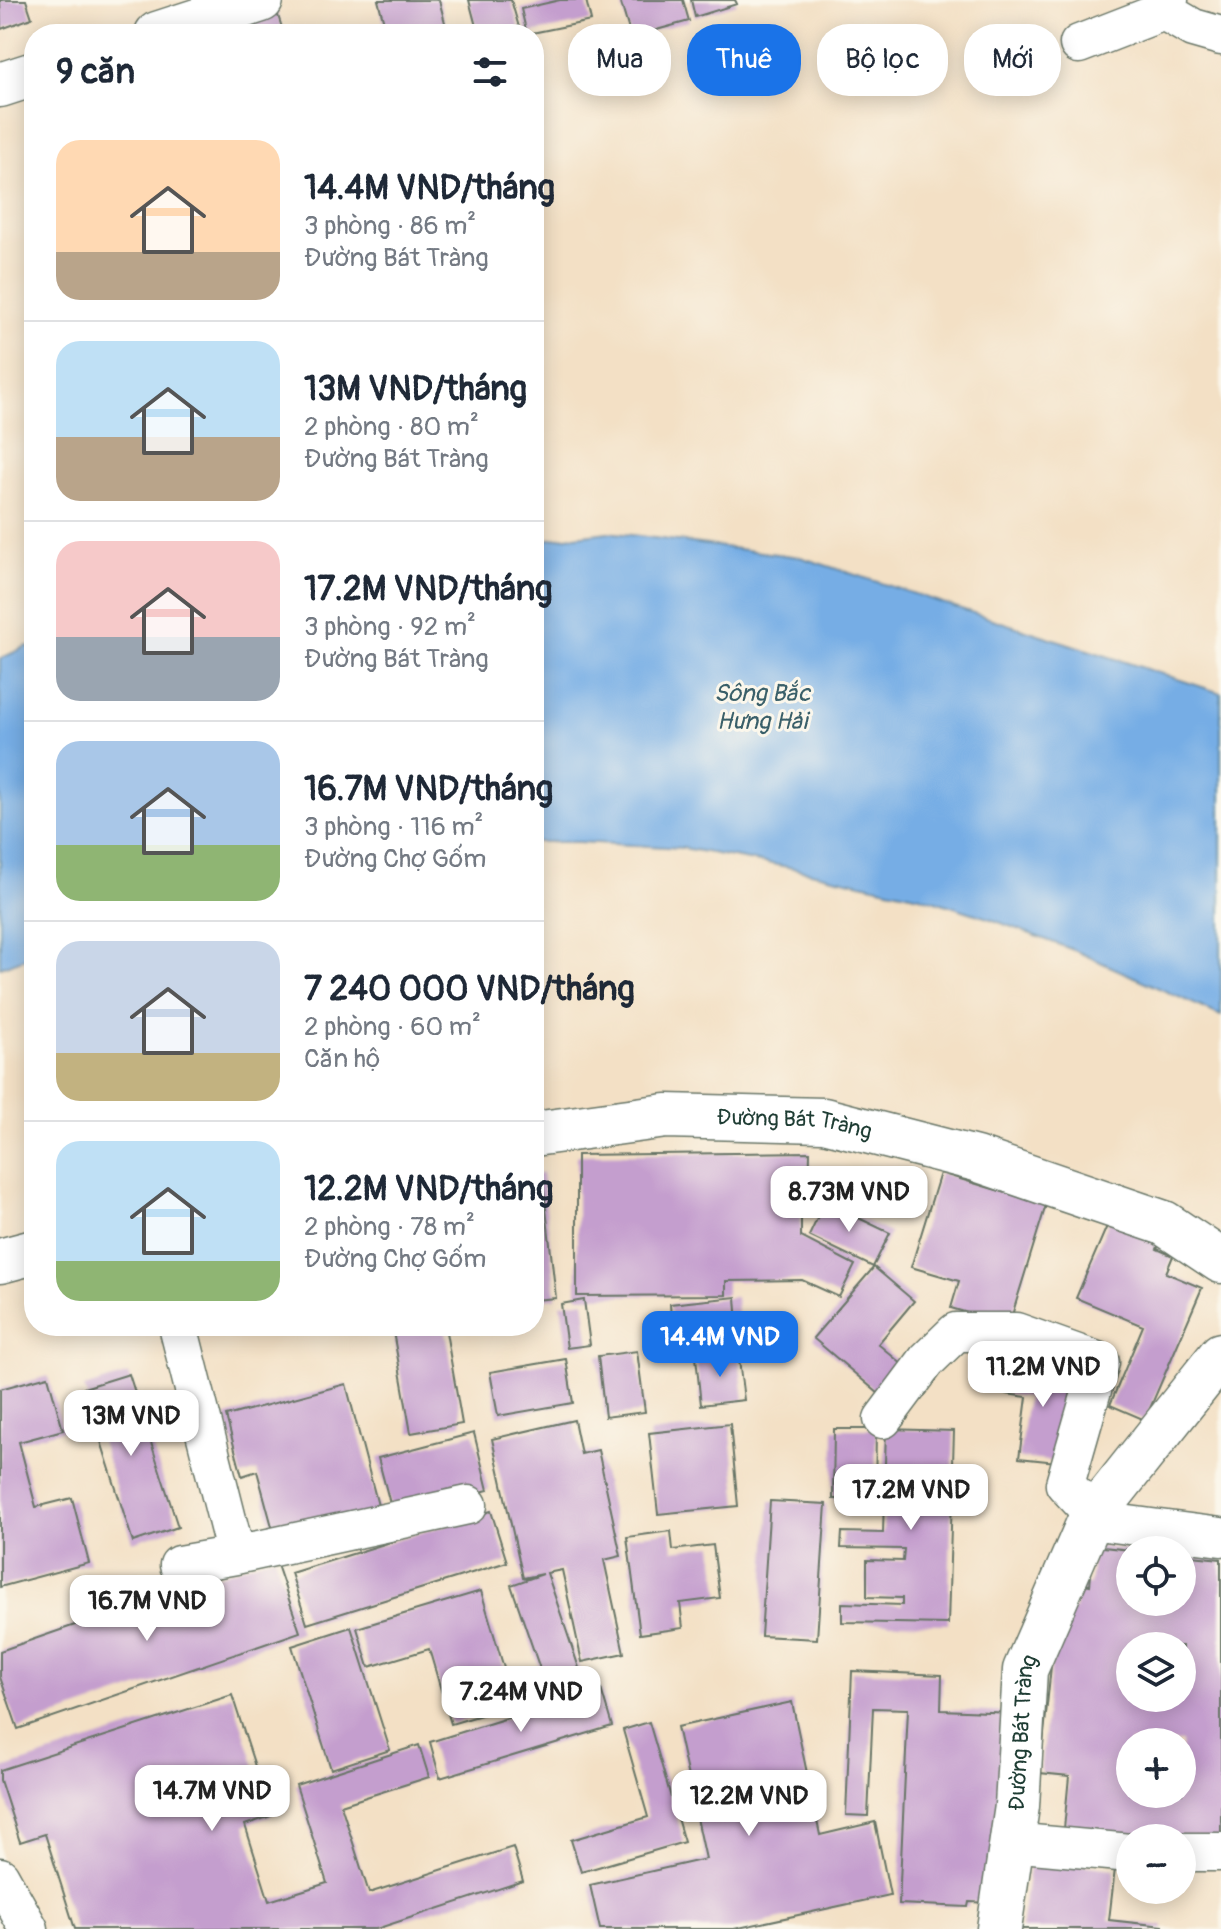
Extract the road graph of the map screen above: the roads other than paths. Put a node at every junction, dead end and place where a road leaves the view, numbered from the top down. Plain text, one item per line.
1 (261, 0) edge
2 (1166, 5) edge
3 (188, 24) edge
4 (1221, 36) edge
5 (1079, 44) dead end
6 (24, 77) edge
7 (0, 85) edge
8 (544, 1133) edge
9 (24, 1255) edge
10 (0, 1261) edge
11 (1221, 1261) edge
12 (181, 1336) edge
13 (1221, 1355) edge
14 (883, 1419) dead end
15 (468, 1505) dead end
16 (1092, 1518) junction
17 (1221, 1537) edge
18 (236, 1555) junction
19 (179, 1565) dead end
20 (1011, 1842) junction
21 (1116, 1852) edge
22 (1196, 1852) edge
23 (1221, 1852) edge
24 (0, 1877) edge
25 (989, 1928) edge
26 (29, 1929) edge

1 - 3 street
2 - 4 street
2 - 5 street
6 - 7 street
8 - 11 street, Đường Bát Tràng
9 - 10 street
12 - 18 street
13 - 16 street, Đường Bát Tràng
14 - 16 street
15 - 18 street
16 - 17 street
16 - 20 street, Đường Bát Tràng
18 - 19 street
20 - 21 street
20 - 25 street, Đường Bát Tràng
22 - 23 street
24 - 26 street

